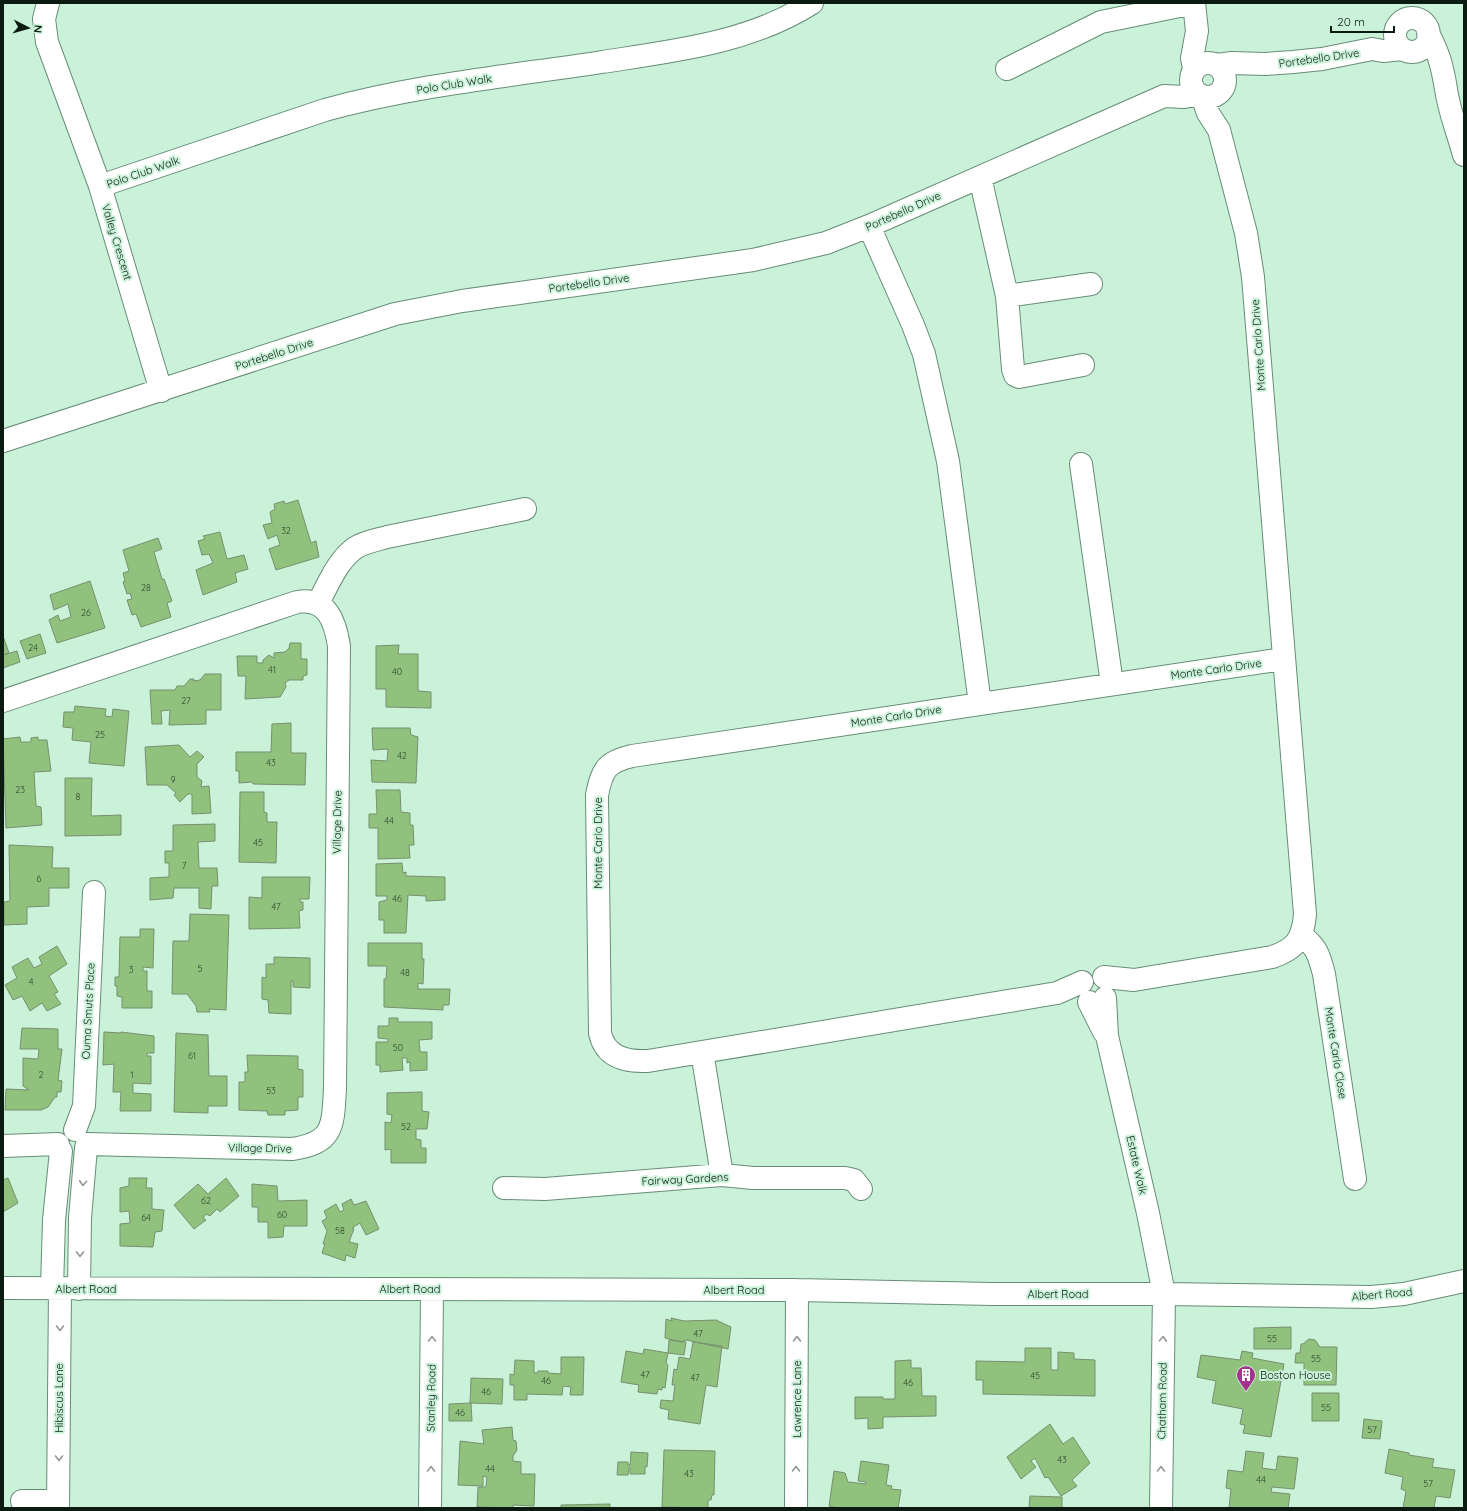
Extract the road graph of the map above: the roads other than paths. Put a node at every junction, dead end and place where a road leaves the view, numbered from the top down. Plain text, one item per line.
1 (812, 3) edge
2 (1194, 3) edge
3 (1426, 3) edge
4 (43, 5) edge
5 (1427, 29) junction
6 (1404, 30) edge
7 (1265, 64) junction
8 (1205, 68) junction
9 (1007, 69) dead end
10 (1445, 88) junction
11 (1211, 92) junction
12 (1164, 96) junction
13 (1461, 132) edge
14 (1464, 155) edge
15 (980, 177) junction
16 (100, 186) junction
17 (869, 226) junction
18 (1091, 284) dead end
19 (1007, 296) junction
20 (1083, 365) dead end
21 (161, 391) junction
22 (3, 441) edge
23 (1081, 464) dead end
24 (525, 509) dead end
25 (318, 603) junction
26 (1283, 658) junction
27 (1112, 684) junction
28 (3, 701) edge
29 (980, 704) junction
30 (94, 892) dead end
31 (1301, 935) junction
32 (1096, 992) junction
33 (702, 1052) junction
34 (83, 1141) junction
35 (3, 1146) edge
36 (59, 1148) junction
37 (722, 1175) junction
38 (1355, 1179) dead end
39 (504, 1188) dead end
40 (861, 1189) dead end
41 (1464, 1281) edge
42 (3, 1288) edge
43 (64, 1289) junction
44 (432, 1289) junction
45 (797, 1290) junction
46 (1164, 1294) junction
47 (22, 1501) dead end
48 (58, 1504) edge
49 (430, 1508) edge
50 (796, 1508) edge
51 (1161, 1508) edge

1 - 16 street, Polo Club Walk
2 - 8 street
2 - 9 street
3 - 5 street
4 - 16 street, Valley Crescent
5 - 6 street
5 - 6 street
5 - 10 street
6 - 7 street, Portebello Drive
6 - 10 street
7 - 8 street, Portebello Drive
7 - 11 street, Portebello Drive
8 - 11 street
8 - 11 street
8 - 12 street, Portebello Drive
10 - 13 street
11 - 12 street, Portebello Drive
11 - 26 street, Monte Carlo Drive
12 - 15 street, Portebello Drive
13 - 14 street
15 - 17 street, Portebello Drive
15 - 19 street
16 - 21 street, Valley Crescent
17 - 21 street, Portebello Drive
17 - 29 street
18 - 19 street
19 - 20 street
21 - 22 street, Portebello Drive
23 - 27 street
24 - 25 street
25 - 28 street
25 - 34 street, Village Drive
26 - 27 street, Monte Carlo Drive
26 - 31 street, Monte Carlo Drive
27 - 29 street, Monte Carlo Drive
29 - 33 street, Monte Carlo Drive
30 - 34 street, Ouma Smuts Place
31 - 32 street, Monte Carlo Drive
31 - 38 street, Monte Carlo Close
32 - 33 street, Monte Carlo Drive
32 - 46 street, Estate Walk
33 - 37 street
34 - 36 street
34 -> 43 street, Ouma Smuts Place
35 - 36 street
36 - 43 street
37 - 39 street, Fairway Gardens
37 - 40 street, Fairway Gardens
41 - 46 street, Albert Road
42 - 43 street, Albert Road
43 - 44 street, Albert Road
43 -> 48 street, Hibiscus Lane
44 - 45 street, Albert Road
49 -> 44 street, Stanley Road
45 - 46 street, Albert Road
50 -> 45 street, Lawrence Lane
51 -> 46 street, Chatham Road
47 - 48 street

